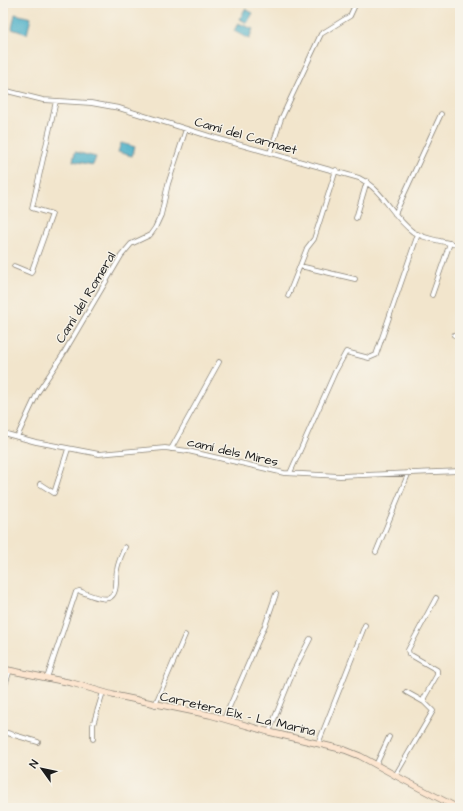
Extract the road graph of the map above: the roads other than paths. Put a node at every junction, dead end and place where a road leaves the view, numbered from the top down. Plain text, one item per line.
1 (356, 3) edge
2 (3, 90) edge
3 (56, 101) junction
4 (441, 114) dead end
5 (186, 129) junction
6 (270, 153) junction
7 (336, 170) junction
8 (367, 182) junction
9 (395, 214) junction
10 (356, 218) dead end
11 (418, 234) junction
12 (450, 243) junction
13 (460, 246) edge
14 (14, 266) dead end
15 (300, 266) junction
16 (355, 280) dead end
17 (288, 296) dead end
18 (432, 296) dead end
19 (454, 335) dead end
20 (460, 337) edge
21 (218, 362) dead end
22 (3, 433) edge
23 (17, 437) junction
24 (68, 449) junction
25 (171, 449) junction
26 (460, 470) edge
27 (409, 472) junction
28 (290, 473) junction
29 (40, 484) dead end
30 (125, 546) dead end
31 (376, 552) dead end
32 (276, 594) dead end
33 (436, 598) dead end
34 (365, 625) dead end
35 (185, 635) dead end
36 (310, 639) dead end
37 (3, 669) edge
38 (10, 670) junction
39 (47, 678) junction
40 (3, 691) edge
41 (103, 692) junction
42 (406, 692) dead end
43 (424, 702) junction
44 (155, 704) junction
45 (224, 719) junction
46 (4, 732) edge
47 (269, 732) junction
48 (3, 737) edge
49 (389, 737) dead end
50 (93, 739) dead end
51 (38, 742) dead end
52 (318, 744) junction
53 (376, 765) junction
54 (395, 776) junction
55 (458, 808) edge

1 - 6 street
2 - 3 street, Camí del Carmaet
3 - 5 street, Camí del Carmaet
3 - 14 street
4 - 9 street
5 - 6 street, Camí del Carmaet
5 - 23 street, Camí del Romeral
6 - 7 street, Camí del Carmaet
7 - 8 street, Camí del Carmaet
7 - 15 street
8 - 9 street, Camí del Carmaet
8 - 10 street
9 - 11 street, Camí del Carmaet
11 - 12 street, Camí del Carmaet
11 - 28 street
12 - 13 street, Camí del Carmaet
12 - 18 street
15 - 16 street
15 - 17 street
19 - 20 street
21 - 25 street
22 - 23 street, camí dels Mires
23 - 24 street, camí dels Mires
24 - 25 street, camí dels Mires
24 - 29 street
25 - 28 street, camí dels Mires
26 - 27 street, camí dels Mires
27 - 28 street, camí dels Mires
27 - 31 street
30 - 39 street
32 - 45 street
33 - 43 street
34 - 52 street
35 - 44 street
36 - 47 street
37 - 38 main road, Carretera Elx - La Marina
38 - 39 main road, Carretera Elx - La Marina
38 - 40 street
39 - 41 main road, Carretera Elx - La Marina
41 - 44 main road, Carretera Elx - La Marina
41 - 50 street
42 - 43 street
43 - 54 street
44 - 45 main road, Carretera Elx - La Marina
45 - 47 main road, Carretera Elx - La Marina
46 - 48 street
46 - 51 street
47 - 52 main road, Carretera Elx - La Marina
49 - 53 street
52 - 53 main road, Carretera Elx - La Marina
53 - 54 main road, Carretera Elx - La Marina
54 - 55 main road, Carretera Elx - La Marina

